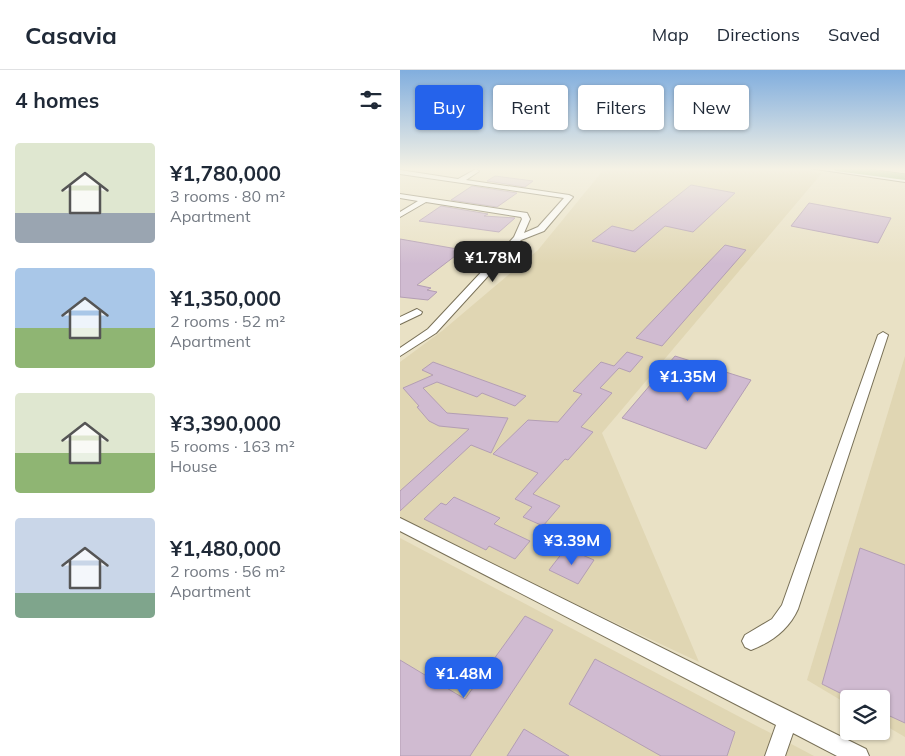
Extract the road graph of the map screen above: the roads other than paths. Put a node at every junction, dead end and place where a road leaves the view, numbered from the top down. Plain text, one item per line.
1 (425, 200) joint
2 (566, 200) edge
3 (400, 215) edge
4 (518, 238) junction
5 (416, 312) dead end
6 (400, 321) edge
7 (883, 335) dead end
8 (400, 353) edge
9 (400, 524) edge
10 (751, 641) dead end
11 (788, 720) junction
12 (775, 756) edge
13 (858, 756) edge

1 - 3 street
1 - 4 street
2 - 4 street
4 - 8 street
5 - 6 street
7 - 10 street
9 - 11 street
11 - 12 street
11 - 13 street

